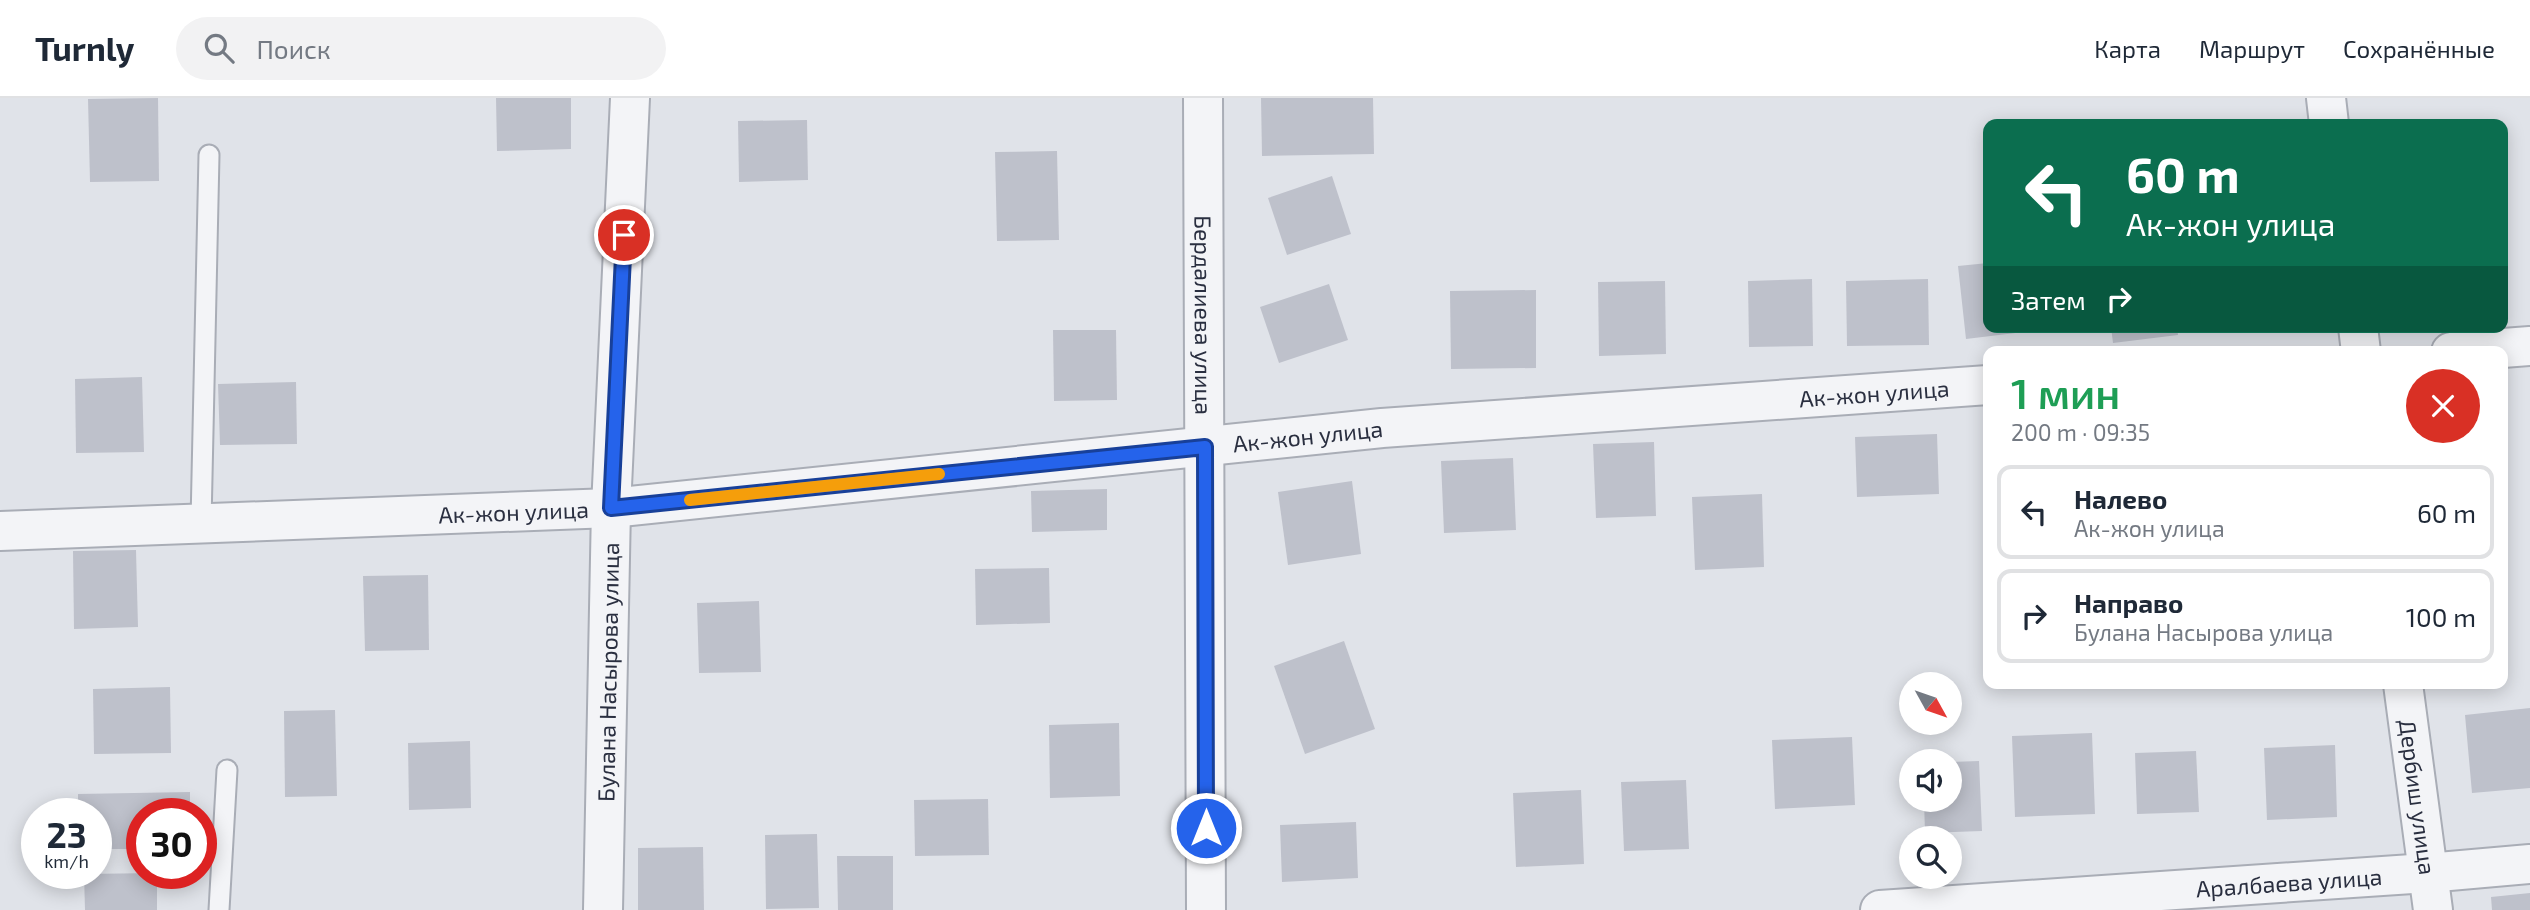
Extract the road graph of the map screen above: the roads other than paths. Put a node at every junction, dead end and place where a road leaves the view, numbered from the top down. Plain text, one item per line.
1 (630, 98) edge
2 (1203, 98) edge
3 (2326, 98) edge
4 (2328, 119) edge
5 (209, 155) dead end
6 (2530, 346) edge
7 (2508, 348) edge
8 (1983, 385) edge
9 (1205, 447) junction
10 (611, 508) junction
11 (201, 523) junction
12 (0, 531) edge
13 (2404, 689) edge
14 (228, 770) dead end
15 (2530, 864) edge
16 (2427, 873) junction
17 (219, 910) edge
18 (603, 910) edge
19 (1206, 910) edge
20 (1881, 910) edge
21 (2433, 910) edge

1 - 10 street, Булана Насырова улица
2 - 9 street, Бердалиева улица
3 - 4 street
5 - 11 lane
6 - 7 street
8 - 9 street, Ак-жон улица
9 - 10 street, Ак-жон улица
9 - 19 street, Бердалиева улица
10 - 11 street, Ак-жон улица
10 - 18 street, Булана Насырова улица
11 - 12 street, Ак-жон улица
13 - 16 street, Дербиш улица
14 - 17 lane
15 - 16 street, Аралбаева улица
16 - 20 street, Аралбаева улица
16 - 21 street, Дербиш улица

